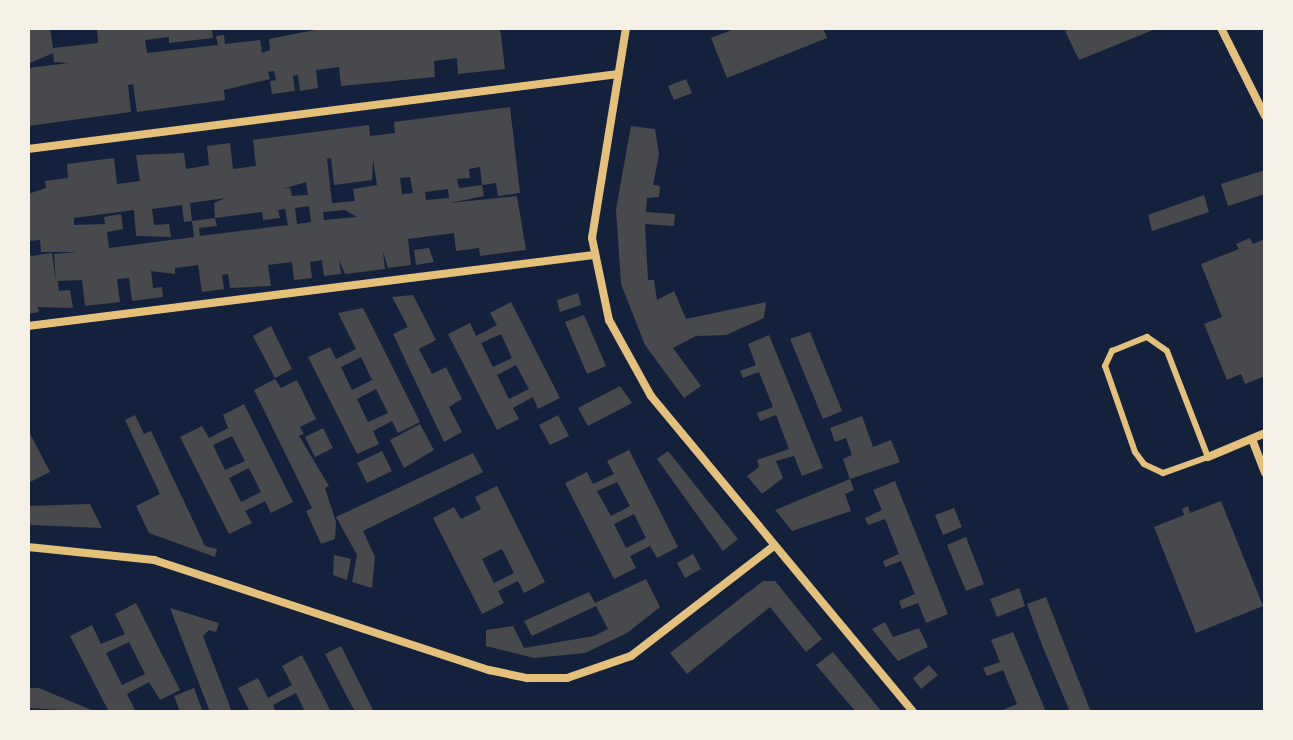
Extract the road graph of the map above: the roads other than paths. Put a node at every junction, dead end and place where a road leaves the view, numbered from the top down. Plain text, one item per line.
1 (626, 28) edge
2 (1221, 28) edge
3 (618, 74) junction
4 (1265, 116) edge
5 (28, 149) edge
6 (594, 255) junction
7 (28, 326) edge
8 (1265, 433) edge
9 (1252, 439) junction
10 (1208, 457) junction
11 (1265, 473) edge
12 (774, 546) junction
13 (28, 547) edge
14 (913, 712) edge

1 - 3 street
2 - 4 street
3 - 5 street
3 - 6 street
6 - 7 street
6 - 12 street
8 - 9 street
9 - 10 street
9 - 11 street
10 - 10 lane
12 - 13 street
12 - 14 street

